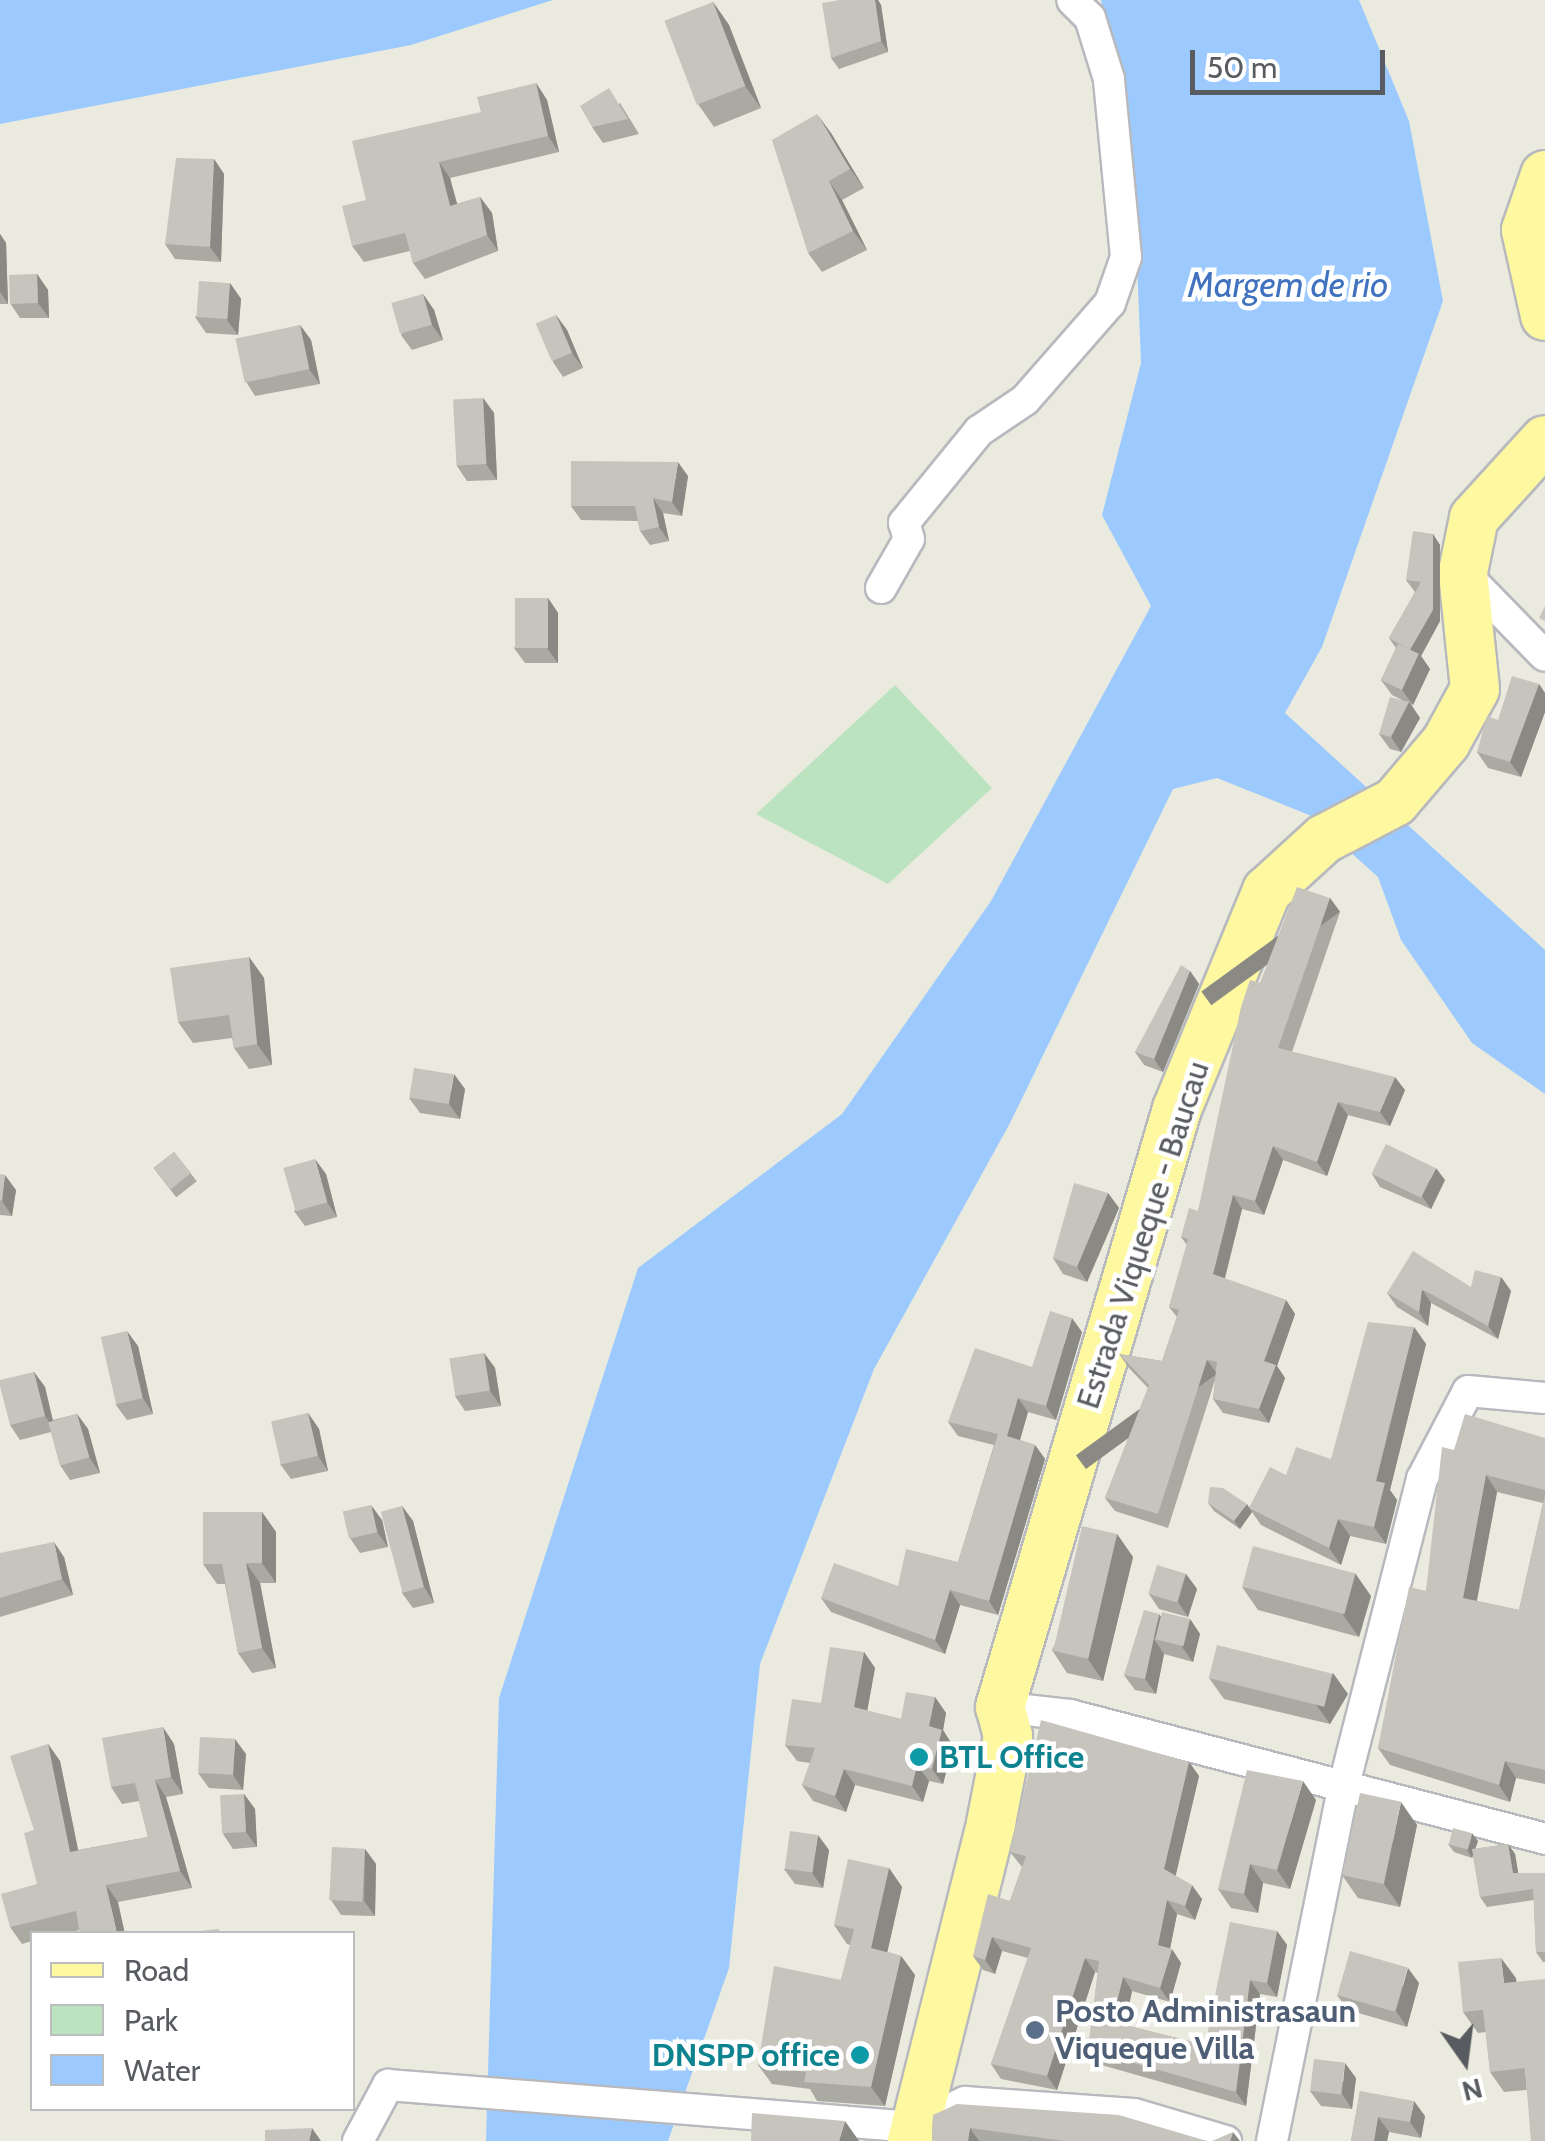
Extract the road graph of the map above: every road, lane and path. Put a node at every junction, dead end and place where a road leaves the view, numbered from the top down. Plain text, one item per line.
1 (1072, 0) edge
2 (1545, 175) edge
3 (1545, 316) edge
4 (1545, 440) edge
5 (1463, 572) junction
6 (881, 588) dead end
7 (1545, 656) edge
8 (1545, 1398) edge
9 (1000, 1706) junction
10 (1344, 1785) junction
11 (1545, 1838) edge
12 (912, 2134) edge
13 (358, 2141) edge
14 (1226, 2141) edge
15 (1272, 2141) edge

1 - 6 street
2 - 3 main road
4 - 5 main road, Estrada Viqueque - Baucau
5 - 7 street
5 - 9 main road, Estrada Viqueque - Baucau
8 - 10 street
9 - 10 street
9 - 12 main road, Estrada Viqueque - Baucau
10 - 11 street
10 - 15 street
12 - 13 street
12 - 14 street

